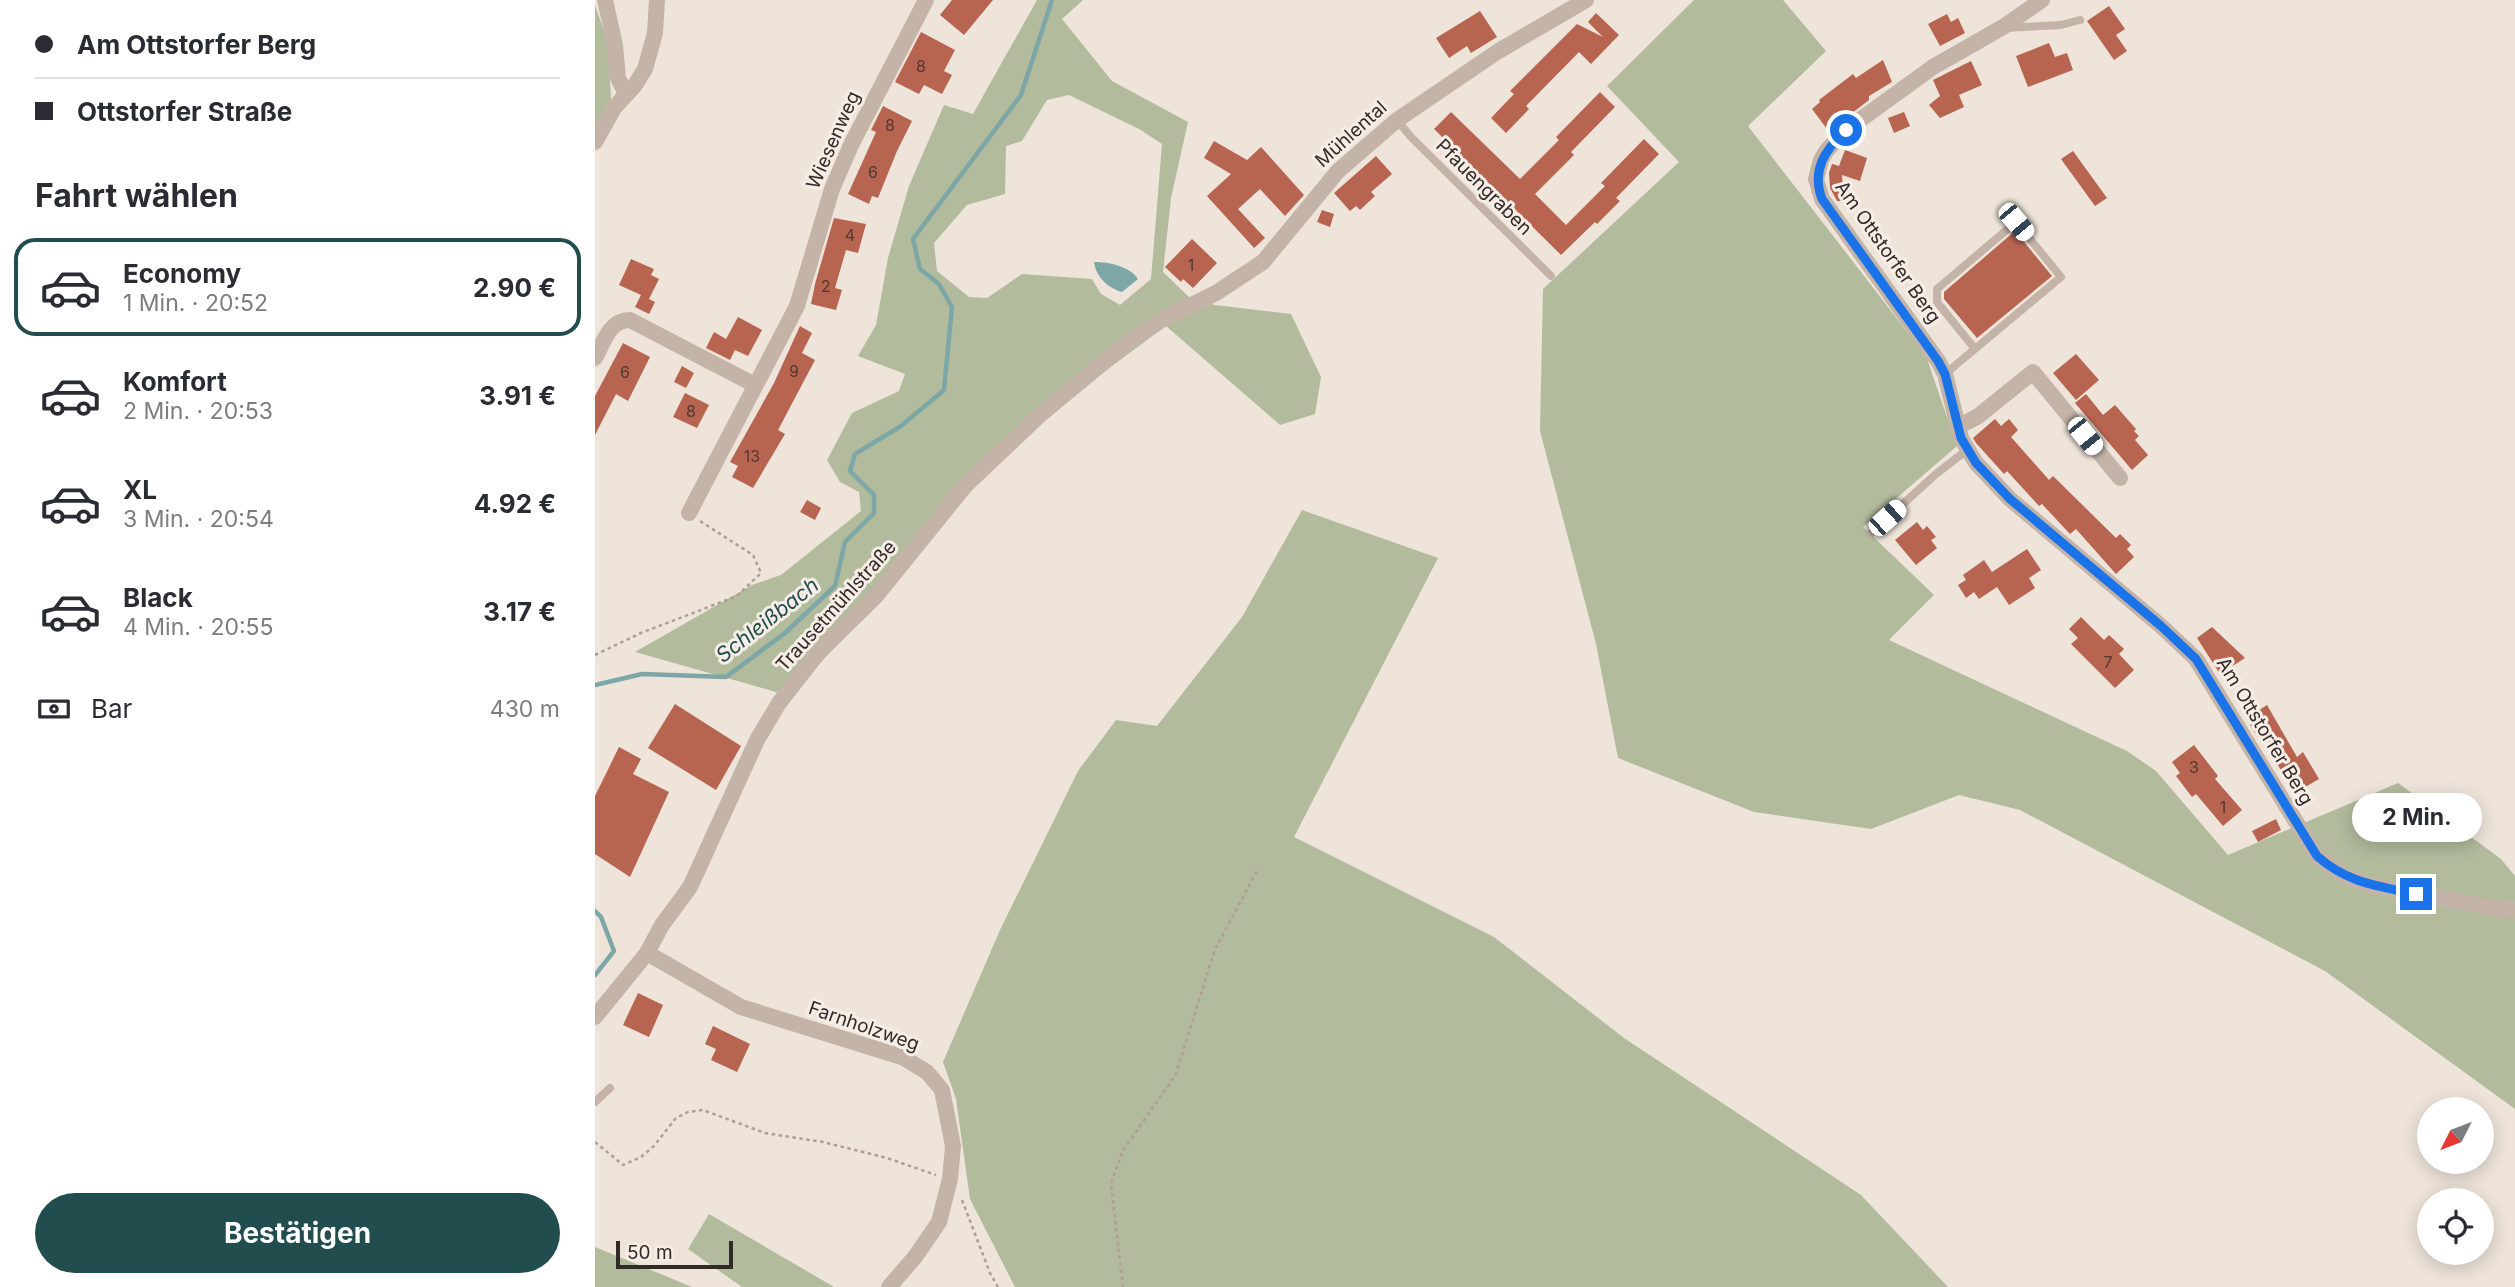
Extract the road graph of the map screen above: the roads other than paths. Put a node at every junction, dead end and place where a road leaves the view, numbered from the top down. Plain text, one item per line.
1 (605, 0) edge
2 (657, 0) edge
3 (926, 0) edge
4 (1586, 0) edge
5 (2042, 0) edge
6 (2080, 20) dead end
7 (2003, 27) junction
8 (627, 94) junction
9 (1397, 120) junction
10 (595, 142) edge
11 (1551, 276) dead end
12 (1163, 319) joint
13 (1975, 349) junction
14 (595, 358) edge
15 (1945, 374) junction
16 (755, 385) junction
17 (1957, 427) junction
18 (1966, 450) junction
19 (2120, 478) dead end
20 (689, 513) road end
21 (1871, 533) dead end
22 (2515, 910) edge
23 (647, 953) junction
24 (595, 1017) edge
25 (610, 1088) dead end
26 (595, 1102) edge
27 (889, 1287) edge

1 - 8 street
2 - 8 street
3 - 16 street, Wiesenweg
4 - 9 street, Mühlental
5 - 7 street, Am Ottstorfer Berg
6 - 7 lane
7 - 15 street, Am Ottstorfer Berg
8 - 10 street
9 - 11 lane, Pfauengraben
9 - 12 street, Mühlental
12 - 23 street, Trausetmühlstraße
13 - 13 lane
13 - 15 lane
14 - 16 street
15 - 17 street, Am Ottstorfer Berg
16 - 20 street, Wiesenweg
17 - 18 street, Am Ottstorfer Berg
17 - 19 street
18 - 21 lane
18 - 22 street, Am Ottstorfer Berg
23 - 24 street, Trausetmühlstraße
23 - 27 street, Farnholzweg
25 - 26 lane

